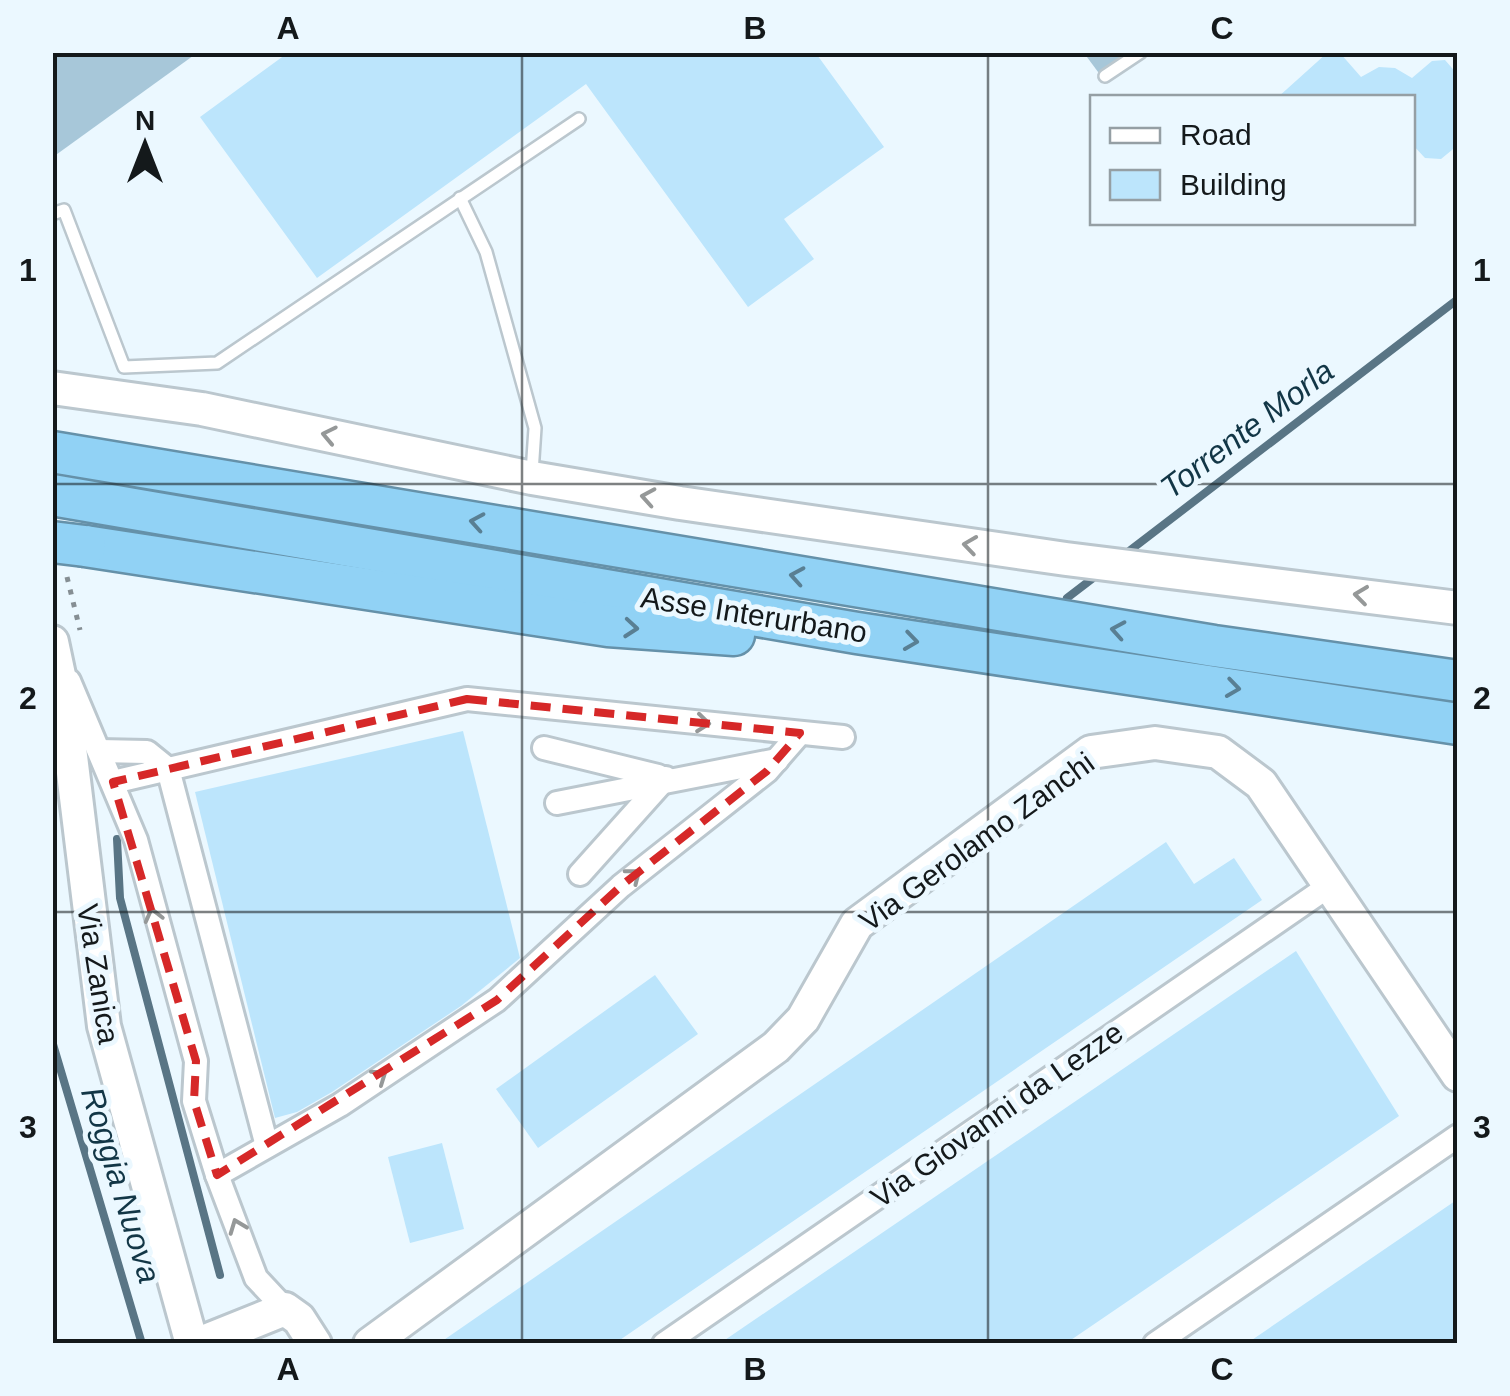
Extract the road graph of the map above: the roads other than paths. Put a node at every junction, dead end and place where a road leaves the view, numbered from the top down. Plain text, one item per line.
1 (1141, 52) edge
2 (1105, 76) dead end
3 (580, 118) dead end
4 (460, 198) junction
5 (52, 214) edge
6 (52, 388) edge
7 (66, 444) edge
8 (532, 478) junction
9 (64, 520) edge
10 (1458, 608) edge
11 (858, 633) junction
12 (1214, 646) junction
13 (55, 649) edge
14 (1458, 662) edge
15 (1458, 680) edge
16 (1458, 724) edge
17 (800, 732) junction
18 (843, 737) dead end
19 (544, 748) dead end
20 (99, 751) junction
21 (777, 760) junction
22 (168, 769) junction
23 (666, 778) junction
24 (113, 782) junction
25 (557, 803) dead end
26 (580, 874) dead end
27 (1329, 886) junction
28 (1458, 1074) edge
29 (1458, 1136) edge
30 (268, 1146) junction
31 (217, 1175) junction
32 (285, 1308) junction
33 (195, 1344) edge
34 (315, 1344) edge
35 (370, 1344) edge
36 (664, 1344) edge
37 (1155, 1344) edge

1 - 2 lane
3 - 4 lane
4 - 5 lane
4 - 8 lane
8 -> 6 main road
12 -> 7 highway, Asse Interurbano
10 -> 8 main road
9 - 11 highway, Asse Interurbano
9 -> 11 highway
11 -> 16 highway, Asse Interurbano
12 - 14 highway
12 - 15 highway, Asse Interurbano
13 - 20 street, Via Zanica
13 - 33 main road, Via Zanica
17 - 18 street
17 - 21 street
22 -> 17 street
19 - 23 street
20 - 22 street
20 - 24 street, Via Zanica
21 - 23 street
30 -> 21 street
22 - 24 street
22 - 30 street
23 - 25 street
23 - 26 street
31 -> 24 street, Via Zanica
27 - 28 main road, Via Gerolamo Zanchi
27 - 35 main road, Via Gerolamo Zanchi
27 - 36 street, Via Giovanni da Lezze
29 - 37 street
30 - 31 street
32 -> 31 street, Via Zanica
32 - 33 main road
32 - 34 main road

